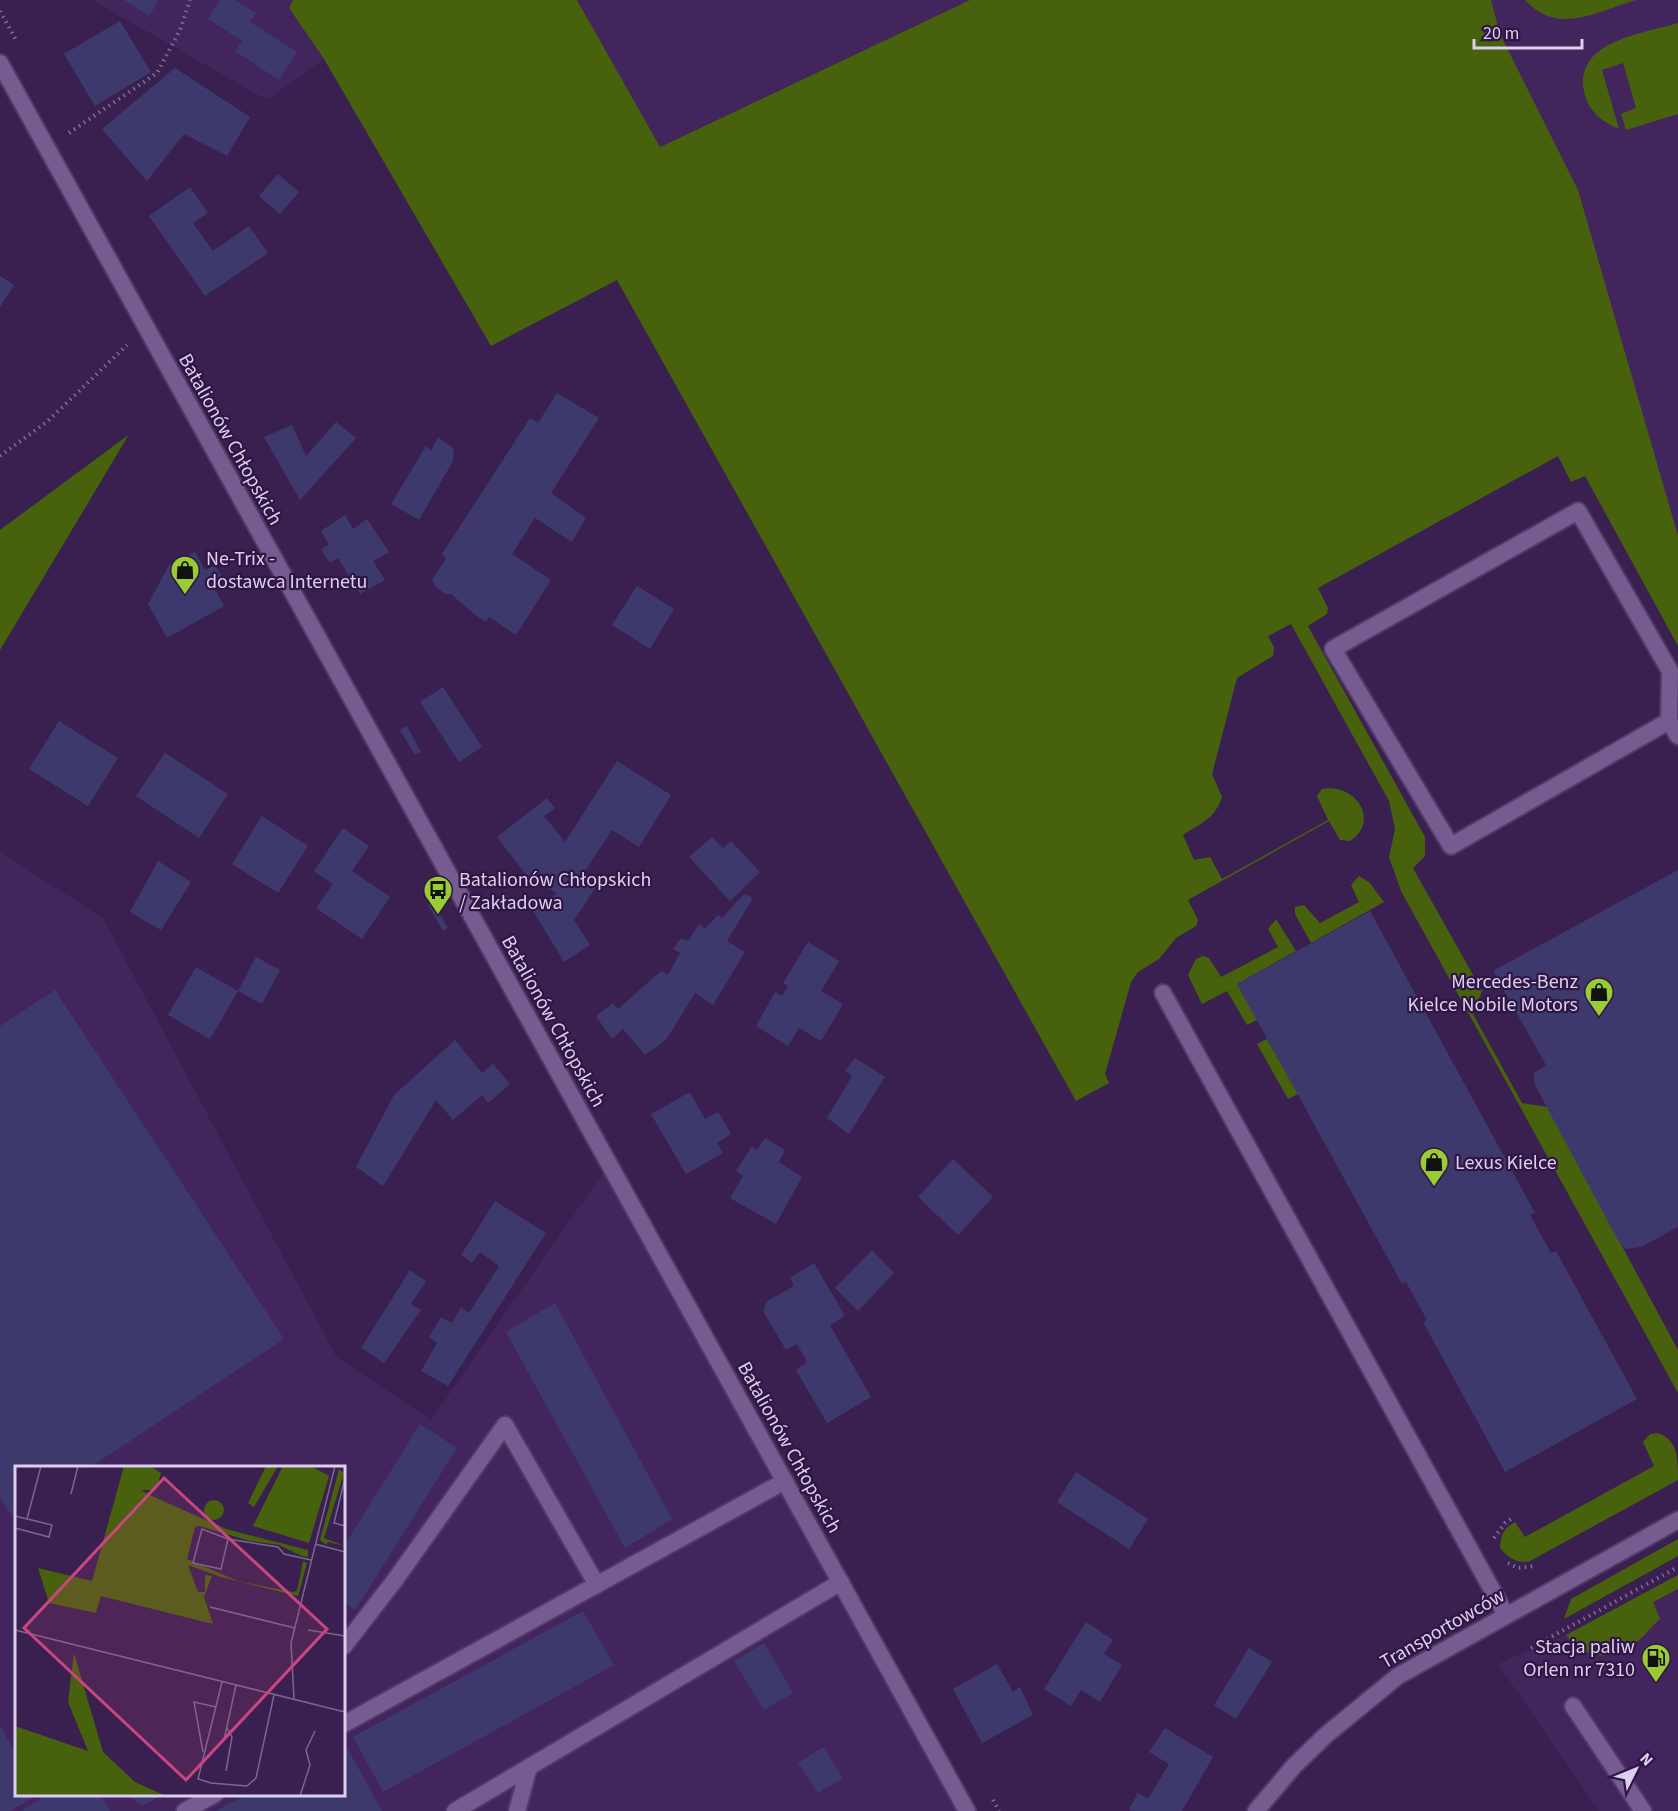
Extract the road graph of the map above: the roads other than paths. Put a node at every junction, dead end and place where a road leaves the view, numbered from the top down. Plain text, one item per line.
1 (0, 63) edge
2 (1669, 721) junction
3 (1678, 736) edge
4 (1162, 993) dead end
5 (785, 1481) junction
6 (1678, 1520) edge
7 (841, 1582) junction
8 (597, 1585) junction
9 (1506, 1615) junction
10 (345, 1645) edge
11 (1573, 1706) dead end
12 (345, 1723) edge
13 (529, 1767) junction
14 (211, 1796) edge
15 (185, 1811) edge
16 (455, 1811) edge
17 (517, 1811) edge
18 (967, 1811) edge
19 (1256, 1811) edge
20 (1642, 1811) edge

1 - 5 street, Batalionów Chłopskich
2 - 2 street
2 - 3 street
4 - 9 street
5 - 7 street, Batalionów Chłopskich
5 - 8 street
6 - 9 street, Transportowców
7 - 13 street
7 - 18 street, Batalionów Chłopskich
8 - 10 street
8 - 12 street
9 - 19 street, Transportowców
11 - 20 street
13 - 16 street
13 - 17 street
14 - 15 street

